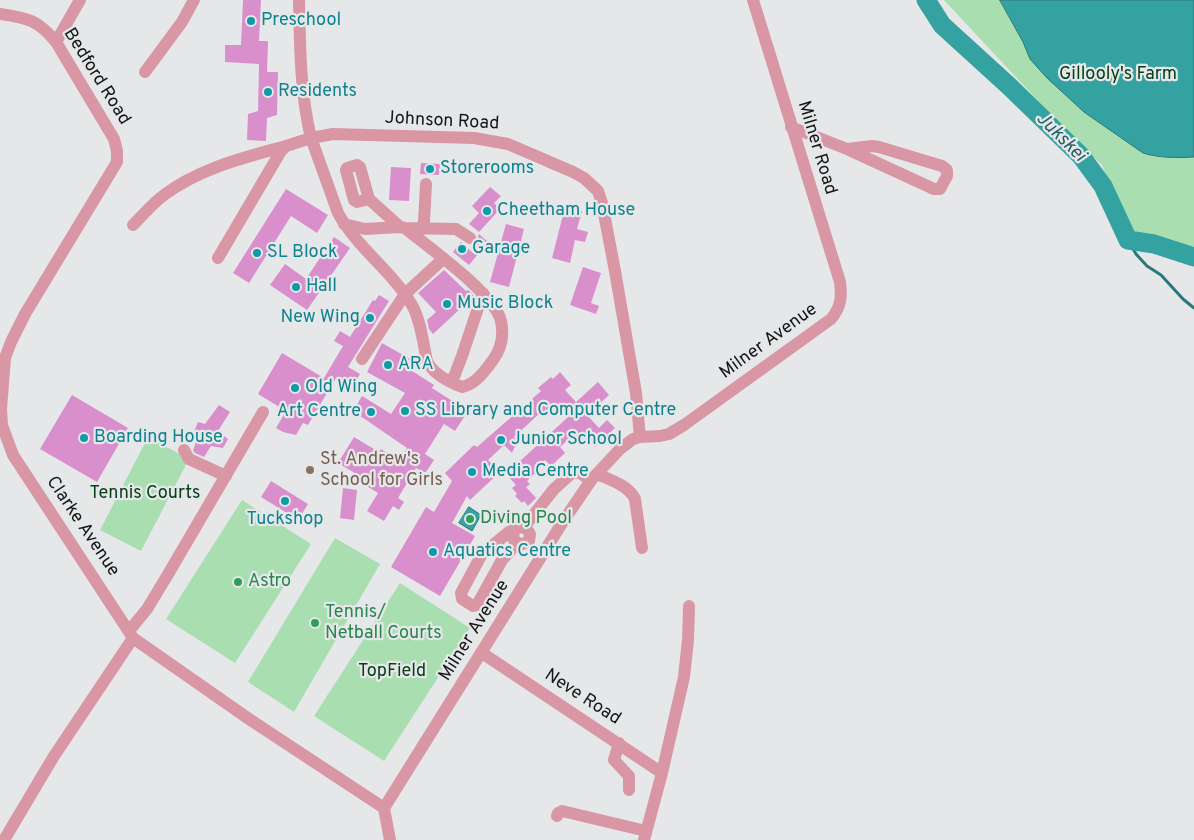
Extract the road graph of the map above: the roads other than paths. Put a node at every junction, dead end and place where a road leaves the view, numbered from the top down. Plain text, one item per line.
1 (80, 0) edge
2 (194, 0) edge
3 (299, 0) edge
4 (753, 0) edge
5 (0, 14) edge
6 (56, 42) junction
7 (146, 72) dead end
8 (791, 127) junction
9 (311, 138) junction
10 (286, 146) junction
11 (847, 149) junction
12 (117, 162) joint
13 (327, 184) junction
14 (426, 184) dead end
15 (344, 224) junction
16 (133, 225) dead end
17 (402, 228) junction
18 (421, 228) junction
19 (470, 238) dead end
20 (218, 258) dead end
21 (443, 259) junction
22 (483, 293) junction
23 (405, 294) junction
24 (839, 307) joint
25 (3, 358) edge
26 (362, 359) dead end
27 (452, 382) junction
28 (264, 412) dead end
29 (640, 437) junction
30 (184, 450) dead end
31 (226, 476) junction
32 (594, 477) junction
33 (522, 535) junction
34 (642, 548) dead end
35 (542, 556) junction
36 (688, 606) dead end
37 (131, 634) junction
38 (482, 653) junction
39 (619, 743) junction
40 (662, 773) junction
41 (629, 790) dead end
42 (384, 808) junction
43 (557, 816) dead end
44 (645, 836) edge
45 (4, 840) edge
46 (390, 840) edge

1 - 6 street
2 - 7 street
3 - 9 street
4 - 8 street, Milner Road
5 - 6 street, Bedford Road
6 - 12 street, Bedford Road
8 - 11 street
8 - 24 street, Milner Road
9 - 10 street, Johnson Road
9 - 13 street
9 - 29 street, Johnson Road
10 - 16 street, Johnson Road
10 - 20 street
11 - 11 street
12 - 25 street, Clarke Avenue
13 - 15 street
13 - 17 street
14 - 18 street
15 - 17 street
15 - 23 street
17 - 18 street
17 - 21 street
18 - 19 street
21 - 22 street
21 - 23 street
22 - 27 street
22 - 27 street
23 - 26 street
23 - 27 street
24 - 29 street, Milner Avenue
25 - 37 street, Clarke Avenue
28 - 31 street
29 - 32 street, Milner Avenue
30 - 31 street
31 - 37 street
32 - 33 street
32 - 34 street
32 - 35 street, Milner Avenue
33 - 33 street
33 - 35 street
35 - 38 street, Milner Avenue
36 - 40 street
37 - 42 street, Clarke Avenue
37 - 45 street
38 - 39 street, Neve Road
38 - 42 street, Milner Avenue
39 - 40 street, Neve Road
39 - 41 street
40 - 44 street
42 - 46 street
43 - 44 street

